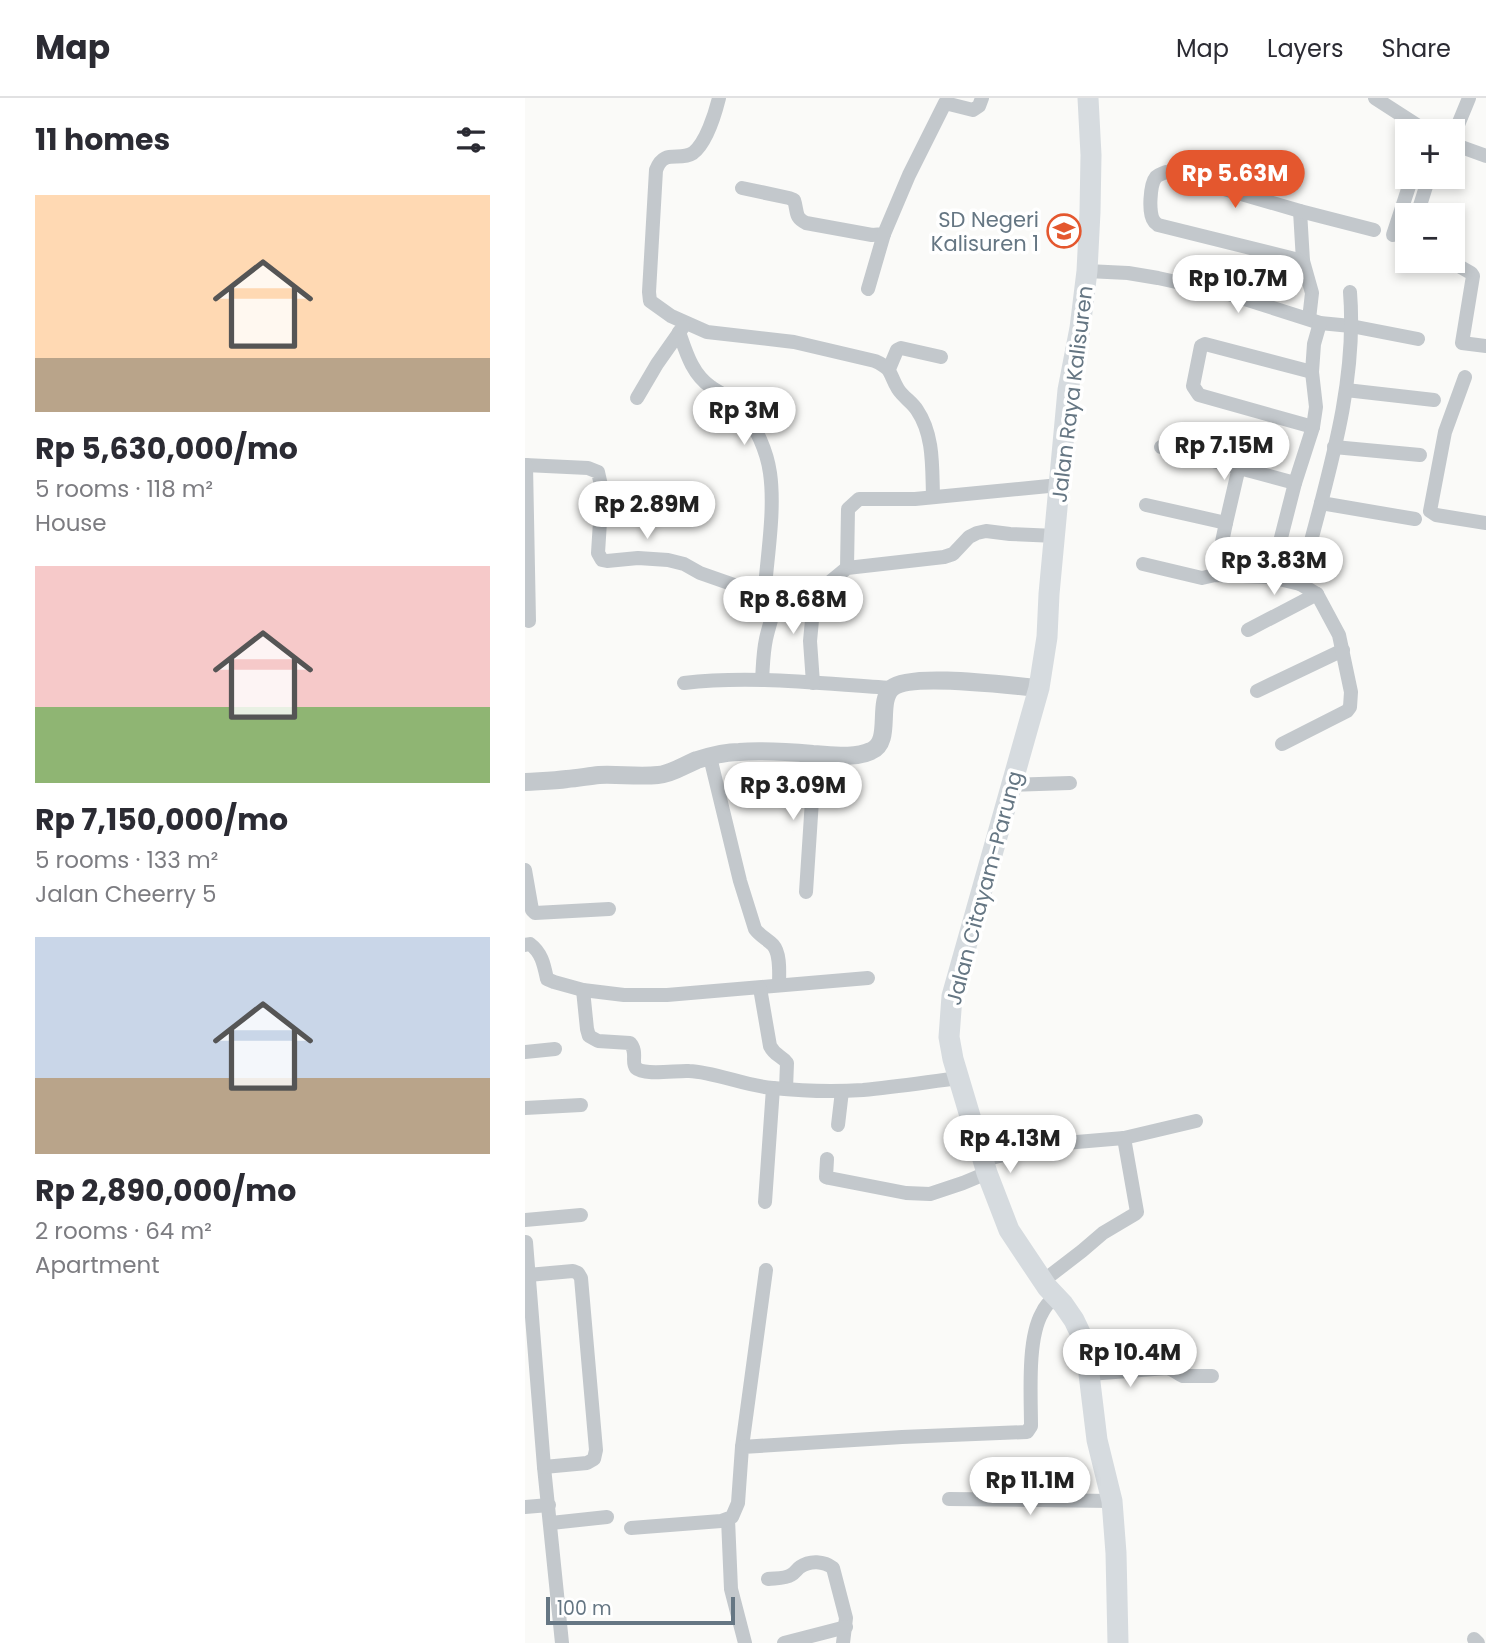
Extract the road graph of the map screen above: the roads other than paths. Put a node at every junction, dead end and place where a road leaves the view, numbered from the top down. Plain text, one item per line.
1 (719, 98) edge
2 (982, 98) edge
3 (1088, 98) edge
4 (1375, 98) edge
5 (1469, 98) edge
6 (946, 100) edge
7 (1407, 119) edge
8 (1460, 119) edge
9 (1465, 148) edge
10 (1486, 156) edge
11 (742, 188) dead end
12 (1408, 189) edge
13 (1300, 211) junction
14 (1374, 230) dead end
15 (884, 234) junction
16 (1393, 235) dead end
17 (1303, 261) junction
18 (1465, 269) edge
19 (1087, 271) junction
20 (868, 289) dead end
21 (1350, 292) dead end
22 (1314, 321) junction
23 (1351, 326) junction
24 (682, 328) junction
25 (1418, 339) dead end
26 (1486, 346) edge
27 (941, 357) dead end
28 (889, 369) junction
29 (1312, 372) junction
30 (1465, 377) dead end
31 (1346, 390) junction
32 (637, 398) dead end
33 (1434, 400) dead end
34 (1313, 427) junction
35 (1161, 447) dead end
36 (1334, 447) junction
37 (1420, 455) dead end
38 (526, 465) edge
39 (1240, 467) junction
40 (1295, 483) junction
41 (1059, 485) junction
42 (933, 496) junction
43 (1321, 503) junction
44 (1146, 505) dead end
45 (1415, 519) dead end
46 (1226, 523) junction
47 (1486, 523) edge
48 (1056, 536) junction
49 (1143, 564) dead end
50 (847, 568) junction
51 (1215, 575) junction
52 (1271, 577) junction
53 (1300, 584) junction
54 (771, 588) junction
55 (815, 589) junction
56 (1317, 594) junction
57 (529, 621) dead end
58 (1248, 630) dead end
59 (1343, 650) junction
60 (762, 680) junction
61 (684, 683) dead end
62 (813, 683) junction
63 (892, 688) junction
64 (1039, 688) junction
65 (1257, 691) dead end
66 (1282, 744) dead end
67 (815, 754) junction
68 (710, 757) junction
69 (525, 782) edge
70 (1070, 783) dead end
71 (1012, 785) junction
72 (525, 870) edge
73 (806, 892) dead end
74 (610, 909) dead end
75 (525, 945) edge
76 (868, 978) dead end
77 (779, 985) junction
78 (760, 988) junction
79 (583, 990) junction
80 (555, 1049) dead end
81 (525, 1052) edge
82 (959, 1078) junction
83 (779, 1089) junction
84 (842, 1091) junction
85 (581, 1105) dead end
86 (525, 1108) edge
87 (1196, 1121) dead end
88 (838, 1125) dead end
89 (1124, 1138) junction
90 (827, 1159) dead end
91 (986, 1166) junction
92 (765, 1202) dead end
93 (581, 1215) dead end
94 (525, 1220) edge
95 (525, 1234) edge
96 (525, 1242) edge
97 (766, 1270) dead end
98 (528, 1275) junction
99 (1049, 1289) junction
100 (1089, 1374) junction
101 (1212, 1376) dead end
102 (742, 1447) junction
103 (544, 1467) junction
104 (949, 1499) dead end
105 (1112, 1501) junction
106 (549, 1505) junction
107 (525, 1507) edge
108 (607, 1517) dead end
109 (728, 1519) junction
110 (551, 1523) junction
111 (631, 1528) dead end
112 (768, 1579) dead end
113 (846, 1627) junction
114 (562, 1643) edge
115 (745, 1643) edge
116 (784, 1643) edge
117 (843, 1643) edge
118 (1118, 1643) edge

1 - 24 street
2 - 6 street
3 - 19 main road, Jalan Raya Kalisuren
4 - 7 street
5 - 8 street
6 - 15 street
9 - 10 street
11 - 15 street
12 - 16 street
13 - 14 street
13 - 17 street
13 - 17 street
15 - 20 street
17 - 22 street
18 - 26 street
19 - 22 street
19 - 41 main road, Jalan Raya Kalisuren
21 - 23 street
22 - 23 street
22 - 29 street
23 - 25 street
23 - 31 street
24 - 28 street
24 - 32 street
24 - 54 street
27 - 28 street
28 - 42 street
29 - 34 street
29 - 34 street
30 - 47 street
31 - 33 street
31 - 36 street
34 - 40 street
35 - 39 street
36 - 37 street
36 - 43 street
38 - 54 street
38 - 57 street
39 - 40 street
39 - 46 street
40 - 52 street
41 - 42 street
41 - 48 main road, Jalan Raya Kalisuren
42 - 50 street
43 - 45 street
43 - 53 street
44 - 46 street
46 - 51 street
48 - 50 street
48 - 64 main road, Jalan Raya Kalisuren
49 - 51 street
50 - 55 street
51 - 52 street
52 - 53 street
53 - 56 street
54 - 55 street
54 - 60 street
55 - 62 street
56 - 58 street
56 - 59 street
59 - 65 street
59 - 66 street
60 - 61 street
60 - 62 street
62 - 63 street
63 - 64 street
63 - 67 street
64 - 71 main road, Jalan Citayam-Parung
67 - 68 street
67 - 73 street
68 - 69 street
68 - 77 street
70 - 71 street
71 - 82 main road, Jalan Citayam-Parung
72 - 74 street
75 - 79 street
76 - 77 street
77 - 78 street
78 - 79 street
78 - 83 street
79 - 83 street
80 - 81 street
82 - 84 street
82 - 91 main road, Jalan Citayam-Parung
83 - 84 street
83 - 92 street
84 - 88 street
85 - 86 street
87 - 89 street
89 - 91 street
89 - 99 street
90 - 91 street
91 - 99 main road, Jalan Citayam-Parung
93 - 94 street
95 - 96 street
96 - 98 street
97 - 102 street
98 - 103 street
98 - 103 street
99 - 100 main road, Jalan Citayam-Parung
99 - 102 street
100 - 101 street
100 - 105 main road, Jalan Citayam-Parung
102 - 109 street
103 - 106 street
104 - 105 street
105 - 118 main road, Jalan Citayam-Parung
106 - 107 street
106 - 110 street
108 - 110 street
109 - 111 street
109 - 115 street
110 - 114 street
112 - 113 street
113 - 116 street
113 - 117 street

